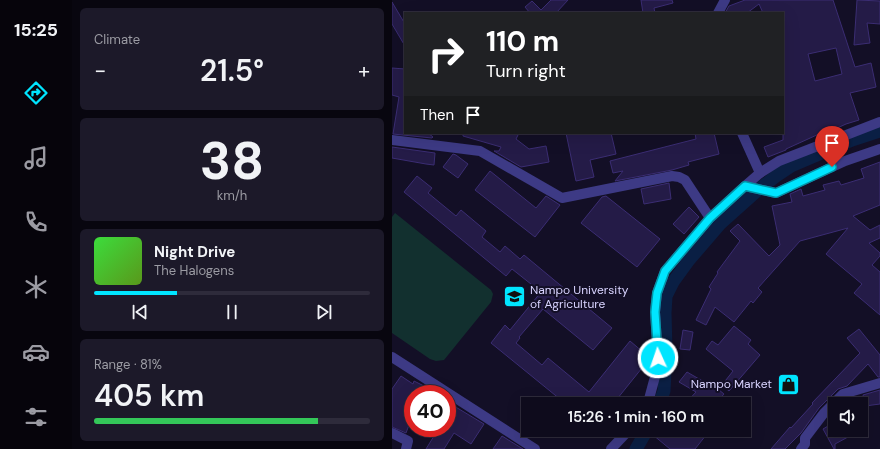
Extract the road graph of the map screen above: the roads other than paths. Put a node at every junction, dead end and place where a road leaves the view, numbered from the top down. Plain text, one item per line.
1 (725, 0) edge
2 (719, 12) edge
3 (880, 122) edge
4 (742, 134) edge
5 (392, 140) edge
6 (880, 149) edge
7 (760, 173) junction
8 (748, 186) junction
9 (710, 218) junction
10 (392, 357) edge
11 (880, 383) edge
12 (650, 397) edge
13 (392, 434) edge
14 (622, 437) edge
15 (406, 449) edge
16 (535, 449) edge
17 (611, 449) edge
18 (801, 449) edge

1 - 2 street
3 - 7 street
4 - 7 street
5 - 9 street
6 - 8 street
7 - 8 street
8 - 9 street
9 - 12 street
10 - 16 street
11 - 18 street
13 - 15 street
14 - 17 street

